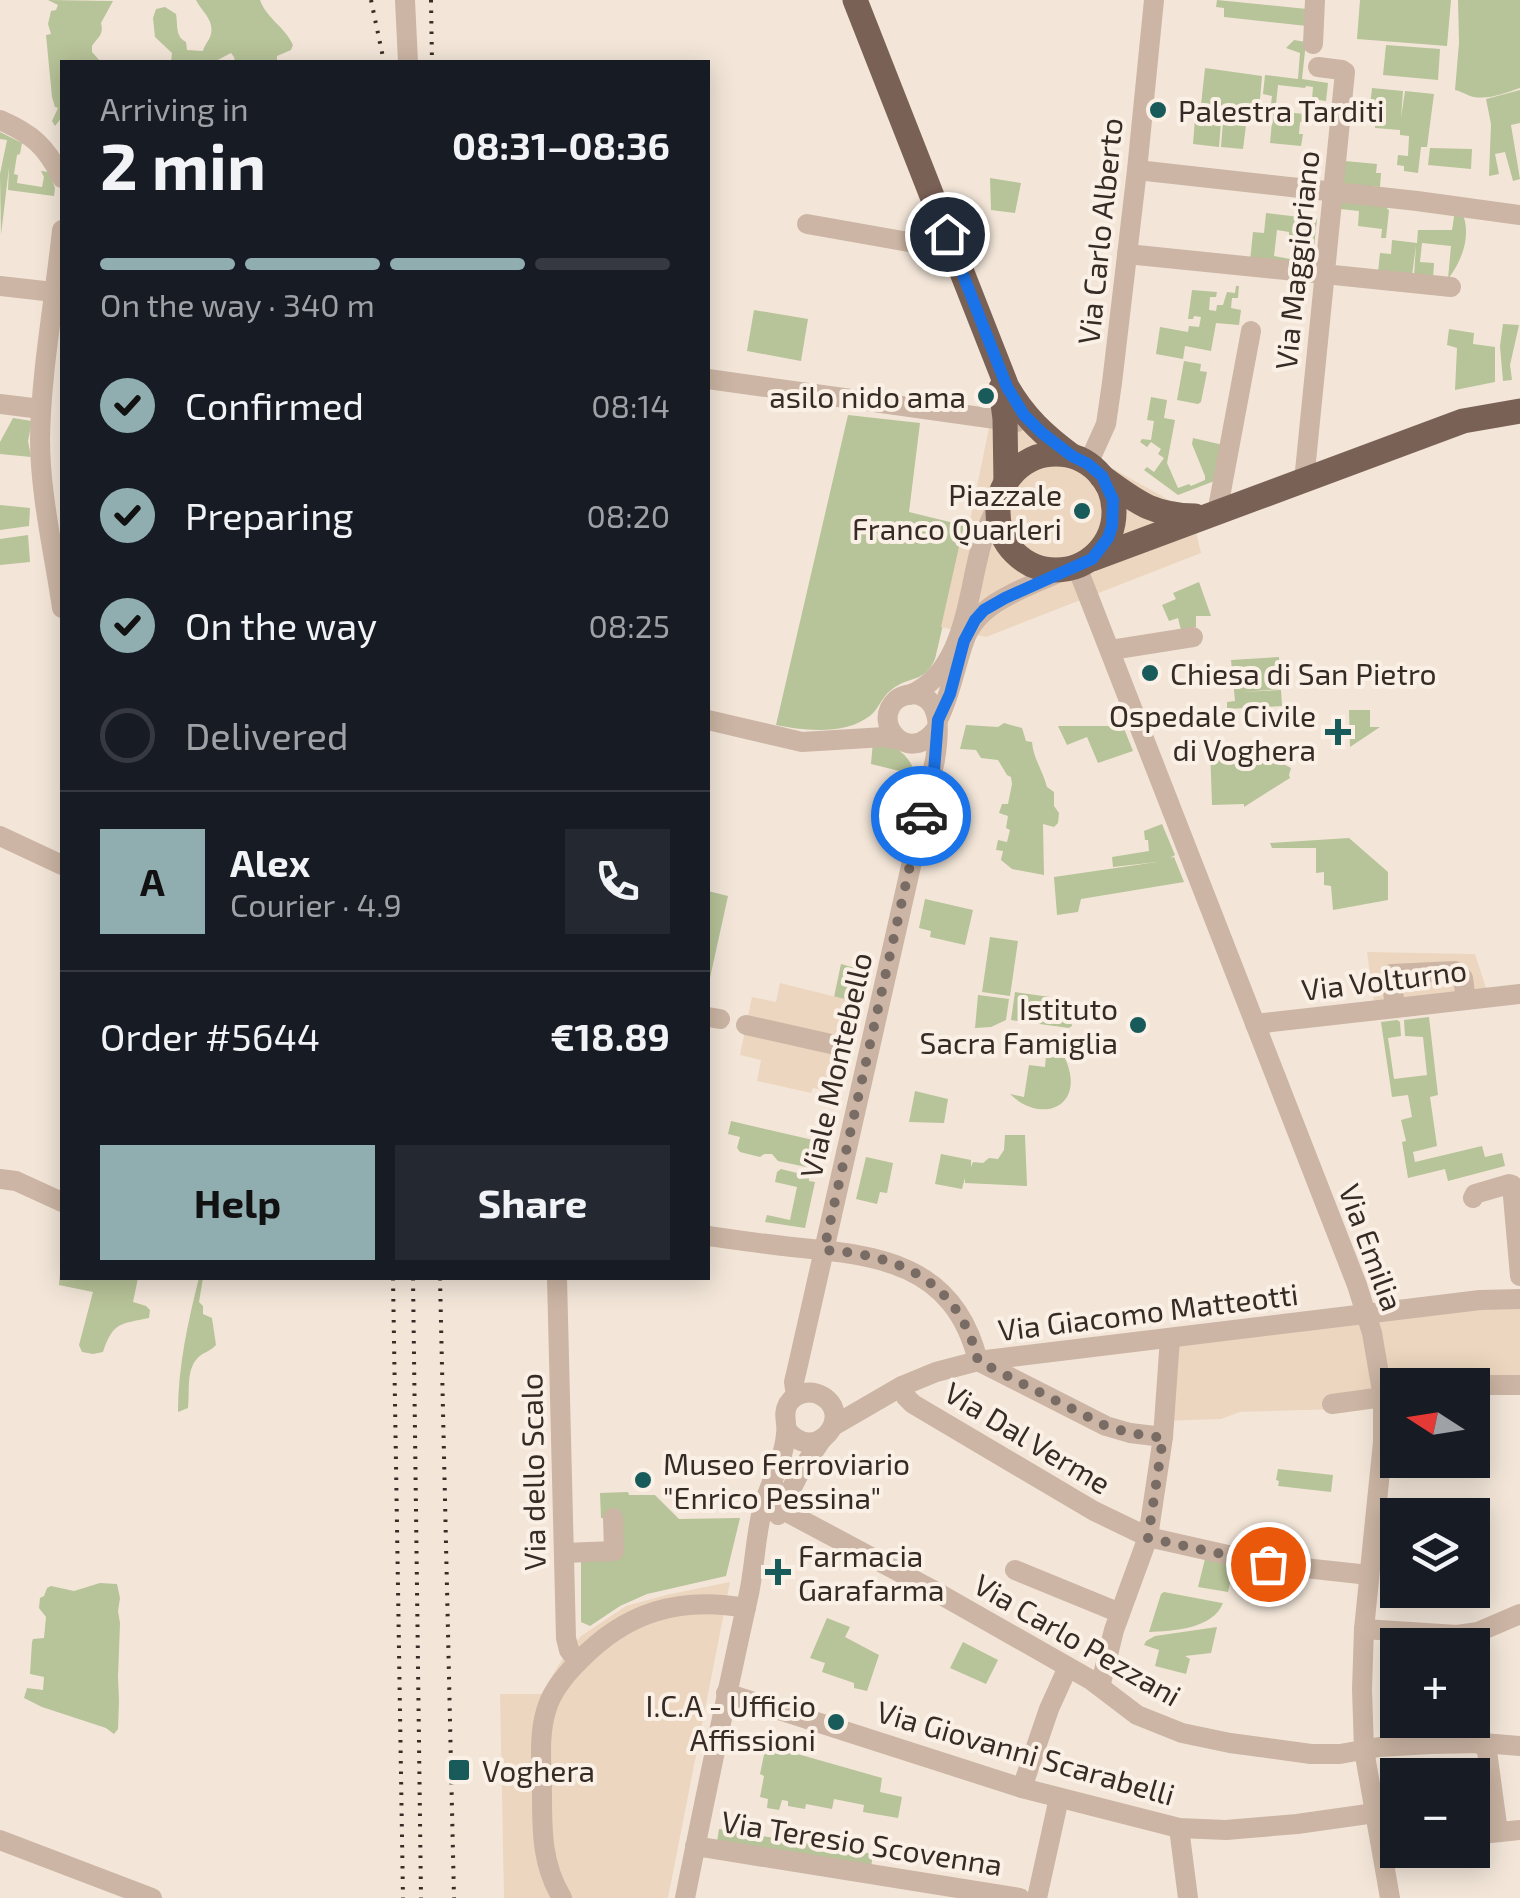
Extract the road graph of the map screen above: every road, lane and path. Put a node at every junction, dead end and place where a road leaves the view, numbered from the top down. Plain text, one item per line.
1 (405, 0) edge
2 (855, 0) edge
3 (1154, 0) edge
4 (1315, 0) edge
5 (1313, 44) dead end
6 (408, 60) edge
7 (1318, 67) dead end
8 (0, 120) edge
9 (1137, 170) junction
10 (60, 174) edge
11 (1333, 192) junction
12 (1520, 215) edge
13 (808, 224) dead end
14 (947, 234) junction
15 (1128, 254) junction
16 (1325, 274) junction
17 (0, 286) edge
18 (1450, 288) dead end
19 (59, 292) edge
20 (1251, 331) dead end
21 (995, 358) junction
22 (710, 378) edge
23 (1520, 402) edge
24 (0, 404) edge
25 (41, 409) junction
26 (1520, 412) edge
27 (1006, 419) junction
28 (1042, 433) junction
29 (1401, 444) junction
30 (1088, 466) junction
31 (1304, 481) junction
32 (1002, 493) junction
33 (1214, 515) junction
34 (1078, 565) junction
35 (60, 595) edge
36 (1193, 637) dead end
37 (1111, 650) junction
38 (909, 694) junction
39 (889, 713) junction
40 (710, 720) edge
41 (937, 724) junction
42 (830, 742) junction
43 (904, 742) junction
44 (927, 788) junction
45 (0, 836) edge
46 (60, 863) edge
47 (1520, 994) edge
48 (1466, 1000) junction
49 (1395, 1008) junction
50 (1255, 1024) junction
51 (746, 1025) dead end
52 (830, 1044) dead end
53 (0, 1179) edge
54 (1473, 1198) dead end
55 (60, 1201) edge
56 (710, 1236) edge
57 (824, 1250) junction
58 (1520, 1276) edge
59 (556, 1280) edge
60 (1520, 1299) edge
61 (1368, 1315) junction
62 (1170, 1338) junction
63 (978, 1361) junction
64 (1382, 1368) edge
65 (1490, 1385) edge
66 (1520, 1385) edge
67 (902, 1386) junction
68 (811, 1395) junction
69 (882, 1396) junction
70 (1380, 1397) edge
71 (1332, 1404) dead end
72 (788, 1430) junction
73 (827, 1433) junction
74 (1163, 1438) junction
75 (1380, 1470) edge
76 (772, 1480) junction
77 (780, 1509) junction
78 (613, 1518) dead end
79 (1148, 1538) junction
80 (564, 1553) junction
81 (1016, 1570) dead end
82 (754, 1572) junction
83 (1369, 1575) junction
84 (746, 1608) junction
85 (1120, 1612) junction
86 (1520, 1614) edge
87 (1489, 1628) edge
88 (1364, 1629) junction
89 (1380, 1630) edge
90 (578, 1662) junction
91 (1068, 1666) junction
92 (1098, 1685) junction
93 (726, 1693) junction
94 (1479, 1738) edge
95 (1483, 1743) junction
96 (1520, 1746) edge
97 (1364, 1750) junction
98 (1022, 1788) junction
99 (1059, 1798) junction
100 (1375, 1813) junction
101 (1380, 1825) edge
102 (1179, 1828) junction
103 (1520, 1830) edge
104 (1498, 1832) junction
105 (1490, 1833) edge
106 (0, 1840) edge
107 (695, 1846) junction
108 (1389, 1868) edge
109 (152, 1898) edge
110 (562, 1898) edge
111 (685, 1898) edge
112 (1020, 1898) edge
113 (1037, 1898) edge
114 (1188, 1898) edge
115 (1390, 1898) edge

1 - 6 street
2 - 14 main road
3 - 9 street, Via Carlo Alberto
4 - 5 street
7 - 11 street, Via Maggioriano
8 - 10 street
9 - 11 street
9 - 15 street, Via Carlo Alberto
11 - 12 street
11 - 16 street, Via Maggioriano
13 - 14 street
14 - 21 main road
15 - 16 street
15 - 30 street, Via Carlo Alberto
16 - 18 street
16 - 31 street, Via Maggioriano
17 - 19 street
19 - 25 street
20 - 33 street
21 - 27 main road
21 - 28 main road
22 - 27 street
23 - 29 main road
24 - 25 street
25 - 35 street
26 - 29 main road
27 - 28 street
27 - 32 main road
28 - 30 main road
29 - 31 main road
30 - 32 main road
30 - 33 main road
30 - 34 main road
31 - 33 main road
32 - 34 main road
32 - 38 street
33 - 34 main road
34 - 37 street, Via Emilia
34 - 41 street, Viale Montebello
36 - 37 street
37 - 50 street, Via Emilia
38 - 39 street
38 - 41 street
39 - 42 street
39 - 43 street
40 - 42 street
41 - 43 street
41 - 44 street, Viale Montebello
42 - 43 street
43 - 44 street
44 - 57 street, Viale Montebello
45 - 46 street
47 - 48 street, Via Volturno
48 - 49 street, Via Volturno
48 - 49 street
49 - 50 street, Via Volturno
50 - 61 street, Via Emilia
51 - 52 street
53 - 55 street
54 - 58 street
56 - 57 street
57 - 63 street
57 - 68 street, Viale Montebello
59 - 80 street, Via dello Scalo
60 - 61 street, Via Giacomo Matteotti
61 - 62 street, Via Giacomo Matteotti
61 - 64 street, Via Emilia
62 - 63 street, Via Giacomo Matteotti
62 - 74 street
63 - 67 street, Via Giacomo Matteotti
63 - 74 street
65 - 66 street
67 - 69 street, Via Giacomo Matteotti
67 - 79 street, Via Dal Verme
68 - 69 street, Via Giacomo Matteotti
68 - 72 street, Via Giacomo Matteotti
68 - 73 street
69 - 73 street, Via Giacomo Matteotti
70 - 71 street
72 - 73 street
72 - 76 street, Via Giacomo Matteotti
73 - 77 street, Via Giacomo Matteotti
74 - 79 street
75 - 83 street, Via Emilia
76 - 77 street
76 - 82 street, Via Giacomo Matteotti
77 - 82 street, Via Giacomo Matteotti
77 - 91 street, Via Carlo Pezzani
78 - 80 street
79 - 83 street, Via Dal Verme
79 - 85 street
80 - 90 street, Via dello Scalo
81 - 85 street
82 - 84 street, Via Giacomo Matteotti
83 - 88 street, Via Emilia
84 - 90 street
84 - 93 street, Via Giacomo Matteotti
85 - 92 street
86 - 87 street
88 - 89 street
88 - 97 street, Via Emilia
90 - 110 street
91 - 92 street, Via Carlo Pezzani
91 - 98 street
92 - 97 street, Via Carlo Pezzani
93 - 98 street, Via Giovanni Scarabelli
93 - 107 street, Via Giacomo Matteotti
94 - 95 street
95 - 96 street, Via Carlo Pezzani
95 - 97 street, Via Carlo Pezzani
95 - 104 street
97 - 100 street, Via Emilia
98 - 99 street, Via Giovanni Scarabelli
99 - 102 street, Via Giovanni Scarabelli
99 - 113 street
100 - 101 street, Via Emilia
100 - 102 street, Via Giovanni Scarabelli
102 - 114 street
103 - 104 street
104 - 105 street
106 - 109 street
107 - 111 street, Via Giacomo Matteotti
107 - 112 street, Via Teresio Scovenna
108 - 115 street, Via Emilia

